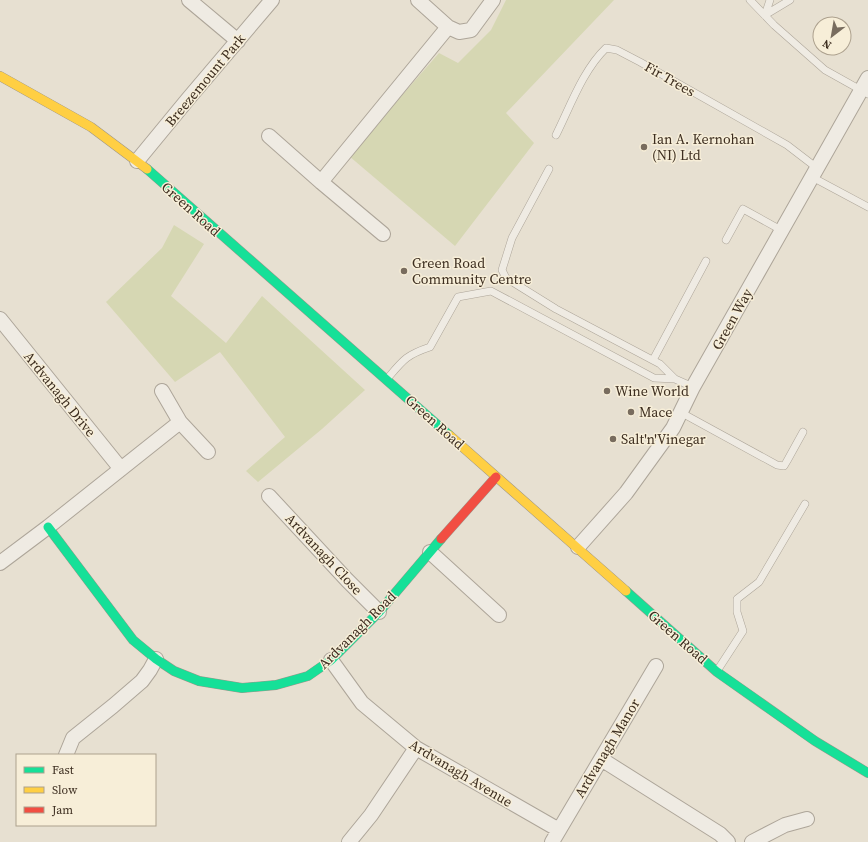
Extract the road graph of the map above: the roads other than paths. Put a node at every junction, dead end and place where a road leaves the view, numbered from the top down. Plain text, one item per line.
1 (189, 0) edge
2 (272, 0) edge
3 (418, 0) edge
4 (493, 0) edge
5 (750, 0) edge
6 (770, 0) edge
7 (790, 0) edge
8 (765, 16) junction
9 (448, 27) junction
10 (238, 41) junction
11 (0, 76) edge
12 (868, 78) edge
13 (864, 92) edge
14 (556, 135) dead end
15 (269, 136) dead end
16 (137, 161) junction
17 (549, 169) dead end
18 (814, 172) junction
19 (321, 182) junction
20 (868, 207) edge
21 (781, 230) junction
22 (383, 234) dead end
23 (726, 240) dead end
24 (706, 262) dead end
25 (0, 318) edge
26 (653, 360) junction
27 (387, 379) junction
28 (675, 379) junction
29 (694, 387) junction
30 (162, 391) dead end
31 (680, 412) junction
32 (180, 422) junction
33 (803, 432) dead end
34 (208, 452) dead end
35 (121, 469) junction
36 (496, 477) junction
37 (270, 496) dead end
38 (805, 504) dead end
39 (48, 527) junction
40 (578, 547) junction
41 (430, 552) junction
42 (0, 563) edge
43 (379, 612) junction
44 (499, 614) dead end
45 (156, 659) junction
46 (331, 660) junction
47 (656, 666) dead end
48 (717, 672) junction
49 (416, 748) junction
50 (66, 754) edge
51 (600, 759) junction
52 (868, 773) edge
53 (807, 819) dead end
54 (559, 830) junction
55 (349, 842) edge
56 (552, 842) edge
57 (728, 842) edge
58 (752, 842) edge

1 - 10 street
2 - 10 street, Breezemount Park
3 - 9 street
4 - 9 street
5 - 8 lane
6 - 8 lane
7 - 8 lane
8 - 13 lane
9 - 19 street
10 - 16 street, Breezemount Park
11 - 16 street, Green Road
12 - 13 street, Green Way
13 - 18 street, Green Way
14 - 18 lane, Fir Trees
15 - 19 street
16 - 27 street, Green Road
17 - 26 lane
18 - 20 lane
18 - 21 street, Green Way
19 - 22 street
21 - 23 lane
21 - 29 street, Green Way
24 - 26 lane
25 - 35 street, Ardvanagh Drive
26 - 28 lane
27 - 28 lane
27 - 36 street, Green Road
28 - 29 lane
29 - 31 street, Green Way
30 - 32 street
31 - 33 lane
31 - 40 street, Green Way
32 - 34 street
32 - 35 street
35 - 39 street
36 - 40 street, Green Road
36 - 41 street, Ardvanagh Road
37 - 43 street, Ardvanagh Close
38 - 48 lane
39 - 42 street
39 - 45 street, Ardvanagh Road
40 - 48 street, Green Road
41 - 43 street, Ardvanagh Road
41 - 44 street
43 - 46 street, Ardvanagh Road
45 - 46 street, Ardvanagh Road
45 - 50 street
46 - 49 street, Ardvanagh Avenue
47 - 51 street, Ardvanagh Manor
48 - 52 street, Green Road
49 - 54 street, Ardvanagh Avenue
49 - 55 street
51 - 54 street, Ardvanagh Manor
51 - 57 street
53 - 58 street
54 - 56 street

